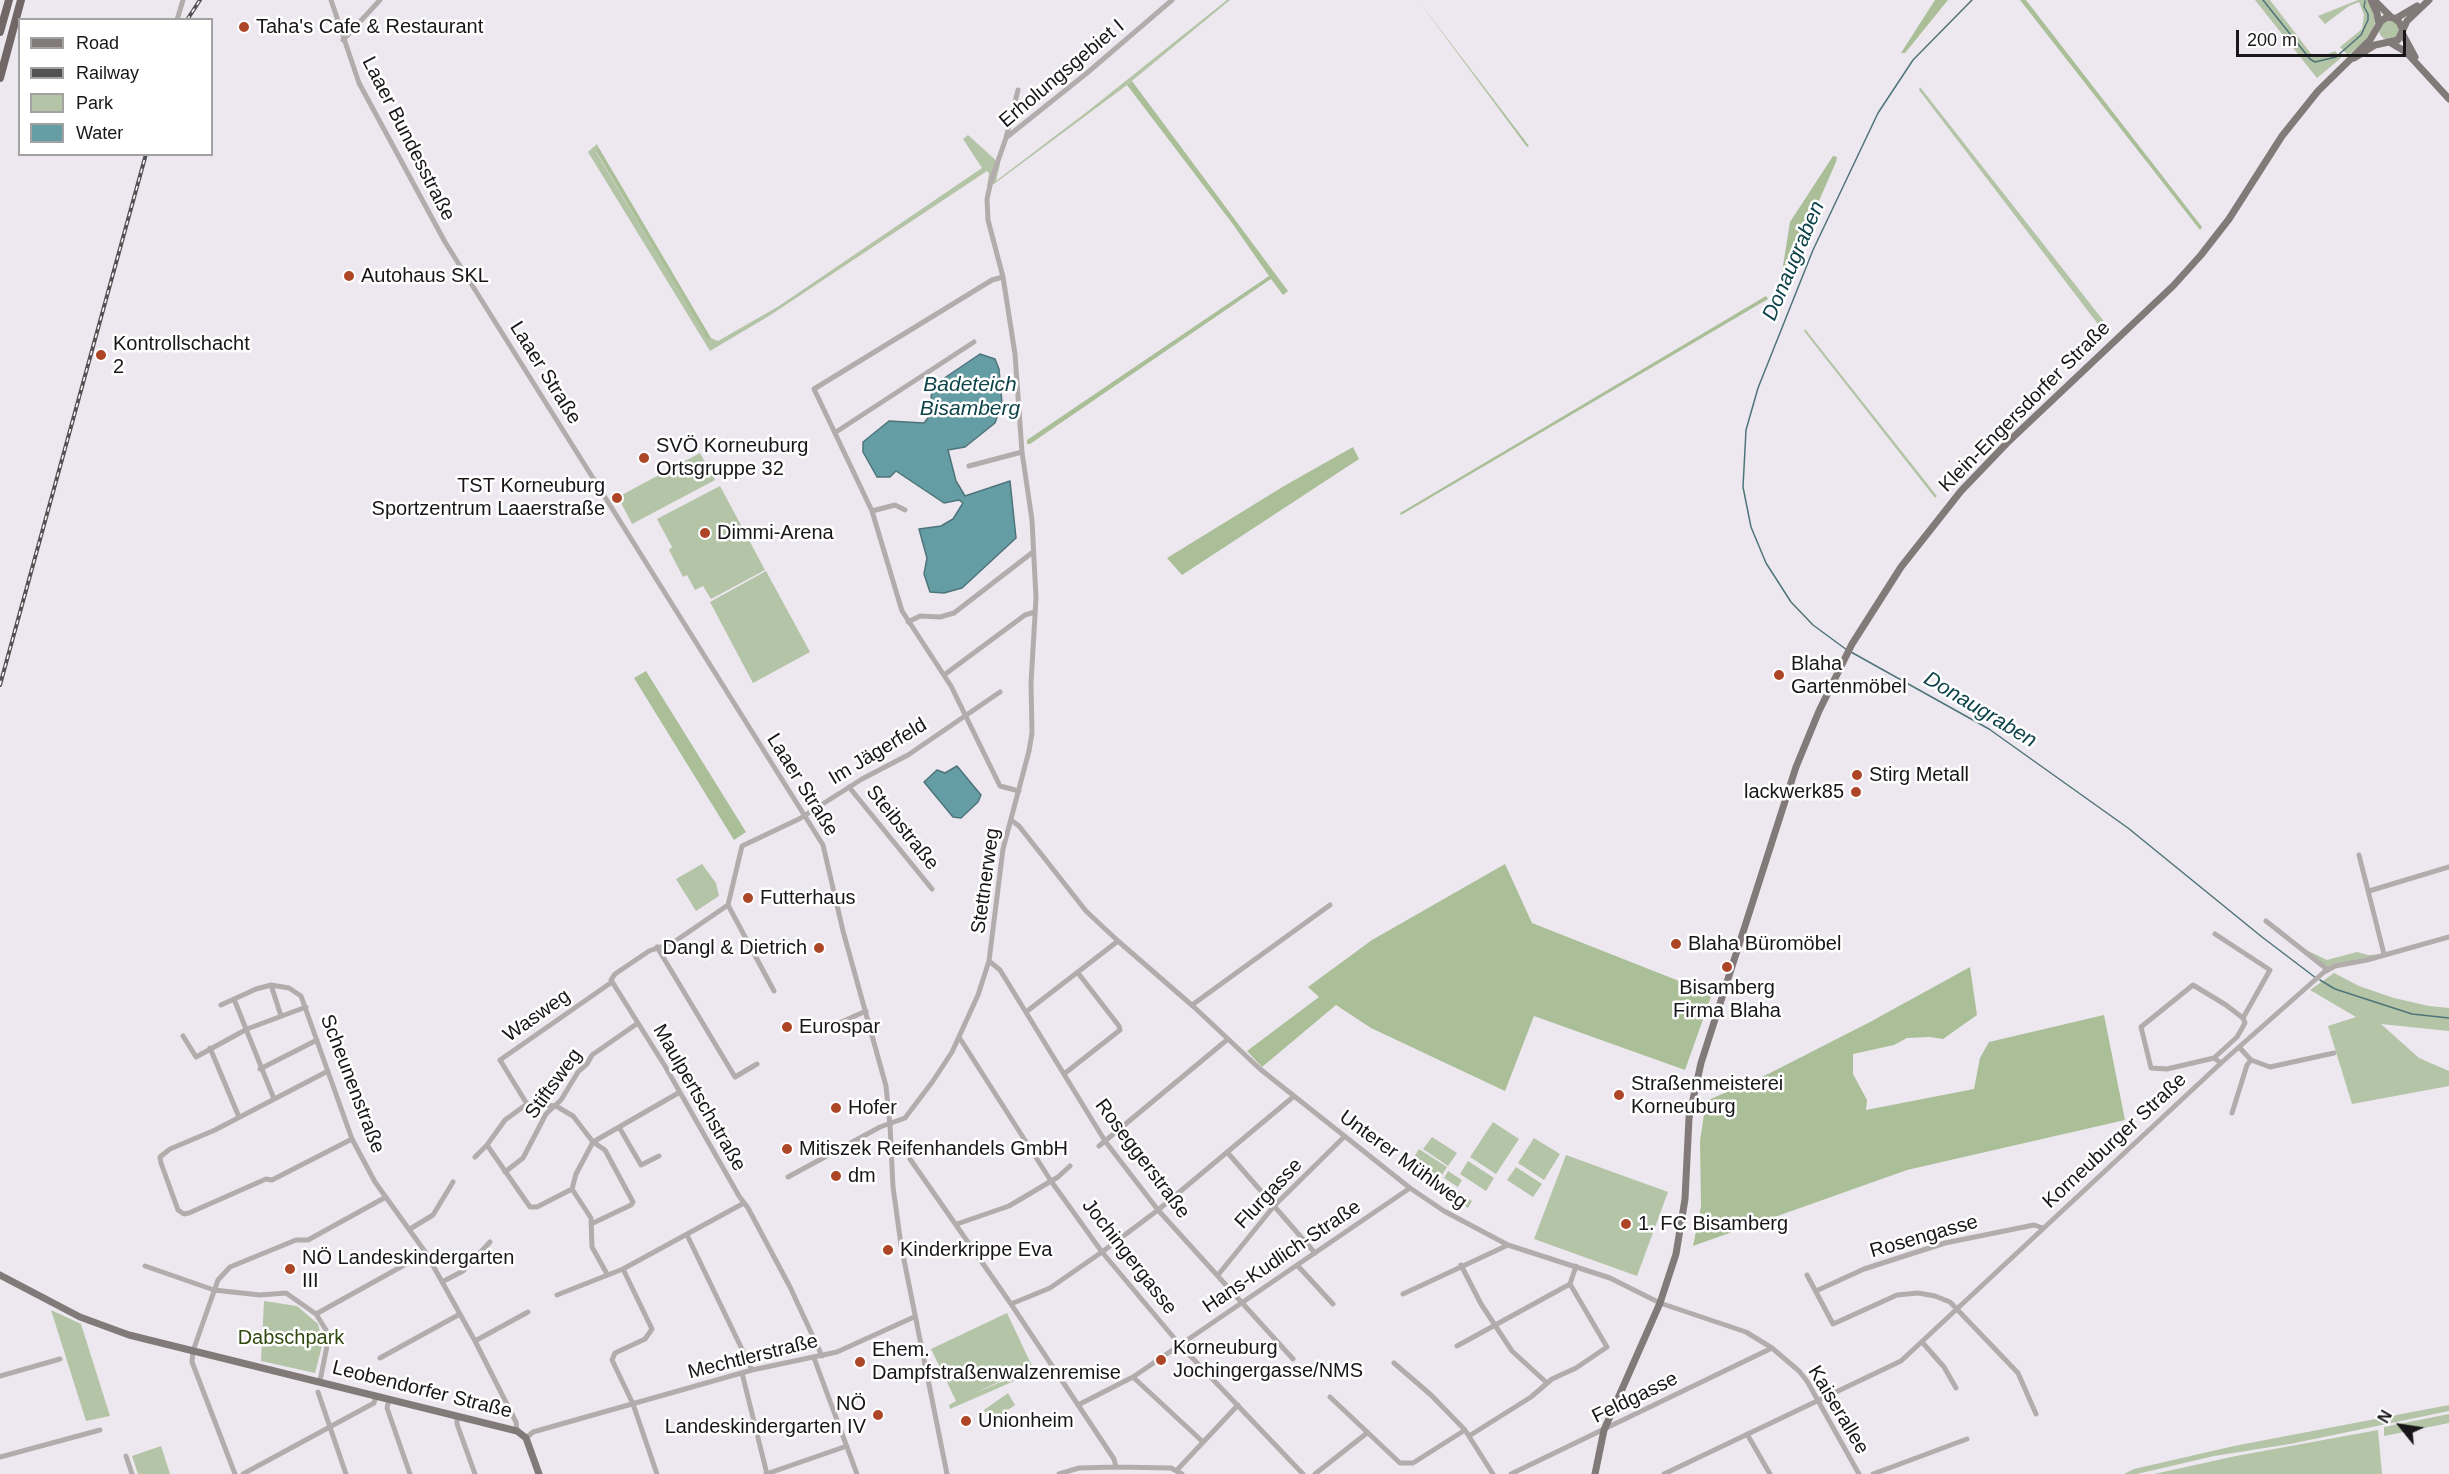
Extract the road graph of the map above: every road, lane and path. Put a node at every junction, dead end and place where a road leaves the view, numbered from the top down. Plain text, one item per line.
1 (9, 0) edge
2 (21, 0) edge
3 (183, 0) edge
4 (331, 0) edge
5 (380, 0) edge
6 (1172, 0) edge
7 (2373, 0) edge
8 (2428, 0) edge
9 (178, 18) edge
10 (2393, 18) junction
11 (2378, 26) junction
12 (2402, 31) junction
13 (0, 32) edge
14 (343, 40) junction
15 (2388, 42) junction
16 (2351, 59) junction
17 (2423, 69) junction
18 (0, 78) edge
19 (1018, 90) dead end
20 (2449, 99) edge
21 (1006, 138) junction
22 (1004, 277) junction
23 (473, 286) joint
24 (974, 342) dead end
25 (836, 432) junction
26 (1022, 452) junction
27 (969, 466) dead end
28 (905, 510) dead end
29 (872, 511) junction
30 (1034, 552) junction
31 (1035, 612) junction
32 (909, 622) junction
33 (944, 675) junction
34 (1000, 692) dead end
35 (966, 715) junction
36 (849, 787) junction
37 (1019, 791) junction
38 (805, 814) junction
39 (1011, 820) junction
40 (2359, 855) dead end
41 (2449, 867) edge
42 (932, 889) dead end
43 (2369, 891) junction
44 (728, 905) junction
45 (1330, 905) dead end
46 (2266, 921) dead end
47 (2215, 934) dead end
48 (2449, 937) edge
49 (1118, 941) junction
50 (657, 947) junction
51 (2384, 954) junction
52 (989, 961) junction
53 (2326, 971) junction
54 (1078, 973) junction
55 (612, 982) junction
56 (271, 985) junction
57 (774, 991) dead end
58 (234, 999) junction
59 (221, 1005) dead end
60 (1192, 1005) junction
61 (306, 1007) junction
62 (866, 1011) junction
63 (1026, 1012) junction
64 (281, 1016) junction
65 (2243, 1018) junction
66 (638, 1023) junction
67 (247, 1029) junction
68 (817, 1033) dead end
69 (183, 1036) dead end
70 (959, 1037) junction
71 (1228, 1039) junction
72 (317, 1040) junction
73 (2238, 1047) junction
74 (210, 1048) junction
75 (2334, 1053) dead end
76 (2214, 1058) junction
77 (2251, 1060) junction
78 (2221, 1063) junction
79 (757, 1064) dead end
80 (260, 1069) junction
81 (328, 1071) junction
82 (1064, 1074) junction
83 (680, 1092) junction
84 (1293, 1097) junction
85 (274, 1100) junction
86 (527, 1104) junction
87 (556, 1106) junction
88 (2232, 1113) dead end
89 (239, 1117) junction
90 (891, 1125) junction
91 (619, 1127) junction
92 (1344, 1137) junction
93 (352, 1138) junction
94 (1105, 1141) junction
95 (593, 1142) junction
96 (487, 1146) junction
97 (1099, 1146) dead end
98 (1227, 1152) junction
99 (659, 1156) dead end
100 (475, 1157) dead end
101 (910, 1159) dead end
102 (1070, 1166) dead end
103 (505, 1172) junction
104 (788, 1176) dead end
105 (1051, 1181) junction
106 (453, 1182) dead end
107 (1410, 1188) junction
108 (572, 1190) junction
109 (386, 1197) junction
110 (744, 1203) junction
111 (1275, 1206) junction
112 (1158, 1210) junction
113 (591, 1224) junction
114 (957, 1224) junction
115 (2043, 1228) junction
116 (410, 1229) junction
117 (687, 1235) junction
118 (490, 1242) dead end
119 (1508, 1245) junction
120 (1102, 1252) junction
121 (426, 1253) junction
122 (1315, 1253) junction
123 (1297, 1265) junction
124 (1461, 1265) junction
125 (145, 1266) dead end
126 (1576, 1266) junction
127 (623, 1269) junction
128 (607, 1274) junction
129 (0, 1275) edge
130 (1218, 1275) junction
131 (1807, 1275) dead end
132 (442, 1282) junction
133 (1570, 1284) junction
134 (214, 1290) junction
135 (1816, 1291) junction
136 (1403, 1294) dead end
137 (557, 1295) dead end
138 (1243, 1303) junction
139 (1660, 1303) junction
140 (1011, 1304) junction
141 (1333, 1304) dead end
142 (1956, 1308) junction
143 (528, 1312) dead end
144 (316, 1314) junction
145 (460, 1314) junction
146 (914, 1317) junction
147 (1494, 1326) junction
148 (475, 1341) junction
149 (1922, 1342) junction
150 (1180, 1345) junction
151 (1457, 1346) dead end
152 (1772, 1348) junction
153 (193, 1351) junction
154 (822, 1356) junction
155 (380, 1358) dead end
156 (814, 1358) junction
157 (60, 1359) dead end
158 (1293, 1359) dead end
159 (1394, 1363) dead end
160 (752, 1370) junction
161 (742, 1373) junction
162 (0, 1376) edge
163 (1133, 1377) junction
164 (320, 1381) junction
165 (1547, 1383) junction
166 (1956, 1388) dead end
167 (318, 1392) dead end
168 (376, 1396) junction
169 (1330, 1397) dead end
170 (389, 1399) junction
171 (1817, 1401) junction
172 (633, 1404) junction
173 (1078, 1405) junction
174 (1238, 1405) junction
175 (2036, 1414) dead end
176 (457, 1416) junction
177 (328, 1426) junction
178 (100, 1430) dead end
179 (1465, 1430) junction
180 (1604, 1430) junction
181 (517, 1431) junction
182 (1367, 1434) junction
183 (1747, 1434) junction
184 (1469, 1436) junction
185 (526, 1438) junction
186 (1967, 1439) dead end
187 (1203, 1442) junction
188 (847, 1446) junction
189 (0, 1456) edge
190 (126, 1456) dead end
191 (1116, 1467) junction
192 (1678, 1467) junction
193 (1143, 1471) edge
194 (1180, 1472) edge
195 (132, 1474) edge
196 (235, 1474) edge
197 (243, 1474) edge
198 (345, 1474) edge
199 (411, 1474) edge
200 (475, 1474) edge
201 (539, 1474) edge
202 (657, 1474) edge
203 (767, 1474) edge
204 (857, 1474) edge
205 (947, 1474) edge
206 (1059, 1474) edge
207 (1304, 1474) edge
208 (1315, 1474) edge
209 (1493, 1474) edge
210 (1511, 1474) edge
211 (1595, 1474) edge
212 (1664, 1474) edge
213 (1682, 1474) edge
214 (1770, 1474) edge
215 (1859, 1474) edge
216 (1873, 1474) edge

1 - 13 highway
2 - 18 highway
3 - 9 street
4 - 14 street, Laaer Bundesstraße
5 - 14 street
6 - 21 street, Erholungsgebiet I
7 - 10 main road
7 - 11 main road
8 - 10 main road
8 - 12 main road
10 - 11 main road
10 - 12 main road
11 - 15 main road
11 - 16 main road, Klein-Engersdorfer Straße
12 - 15 main road
12 - 17 main road
14 - 23 street, Laaer Bundesstraße
15 - 16 main road, Klein-Engersdorfer Straße
15 - 17 main road
16 - 139 main road, Klein-Engersdorfer Straße
17 - 20 main road
19 - 21 street
21 - 22 street, Erholungsgebiet I
22 - 25 street
22 - 26 street, Erholungsgebiet I
23 - 38 street, Laaer Straße
24 - 25 street
25 - 29 street
26 - 27 street
26 - 30 street, Stettnerweg
28 - 29 street
29 - 32 street
30 - 31 street, Stettnerweg
30 - 32 street
31 - 33 street
31 - 37 street, Stettnerweg
32 - 33 street
33 - 35 street
34 - 35 street, Im Jägerfeld
35 - 36 street, Im Jägerfeld
35 - 37 street
36 - 38 street, Im Jägerfeld
36 - 42 street, Steibstraße
37 - 39 street, Stettnerweg
38 - 44 street, Im Jägerfeld
38 - 62 street, Laaer Straße
39 - 49 street, Unterer Mühlweg
39 - 52 street, Stettnerweg
40 - 43 street
41 - 43 street
43 - 51 street
44 - 50 street
44 - 57 street
45 - 60 street
46 - 53 street
47 - 65 street
48 - 51 street, Korneuburger Straße
49 - 54 street
49 - 60 street, Unterer Mühlweg
50 - 55 street
50 - 79 street
51 - 53 street, Korneuburger Straße
52 - 63 street, Roseggerstraße
52 - 70 street, Stettnerweg
53 - 73 street, Korneuburger Straße
54 - 63 street
54 - 82 street
55 - 66 street, Maulpertschstraße
55 - 86 street, Wasweg
56 - 58 street
56 - 61 street, Scheunenstraße
56 - 64 street
58 - 59 street
58 - 67 street
60 - 71 street, Unterer Mühlweg
61 - 64 street
61 - 72 street, Scheunenstraße
62 - 68 street
62 - 90 street, Laaer Straße
63 - 82 street, Roseggerstraße
64 - 67 street
65 - 76 street
65 - 76 street
66 - 83 street, Maulpertschstraße
66 - 87 street, Stiftsweg
67 - 74 street
67 - 80 street
69 - 74 street
70 - 90 street, Stettnerweg
70 - 105 street, Jochingergasse
71 - 84 street, Unterer Mühlweg
71 - 94 street
72 - 80 street
72 - 81 street, Scheunenstraße
73 - 77 street
73 - 78 street, Korneuburger Straße
74 - 89 street
75 - 77 street
76 - 78 street
77 - 88 street
78 - 115 street, Korneuburger Straße
80 - 85 street
81 - 85 street
81 - 93 street, Scheunenstraße
82 - 94 street, Roseggerstraße
83 - 91 street
83 - 110 street, Maulpertschstraße
84 - 92 street, Unterer Mühlweg
84 - 98 street
85 - 89 street
86 - 87 street
86 - 96 street
87 - 95 street
87 - 103 street, Stiftsweg
89 - 93 street
90 - 104 street, Stettnerweg
90 - 146 street, Laaer Straße
91 - 95 street
91 - 99 street
92 - 107 street, Unterer Mühlweg
92 - 111 street, Flurgasse
93 - 109 street, Scheunenstraße
94 - 97 street
94 - 112 street, Roseggerstraße
95 - 108 street
95 - 113 street
96 - 100 street
96 - 103 street
98 - 111 street
98 - 112 street
101 - 114 street
102 - 105 street
103 - 108 street
105 - 114 street
105 - 120 street, Jochingergasse
106 - 116 street
107 - 119 street, Unterer Mühlweg
107 - 122 street, Hans-Kudlich-Straße
108 - 113 street
109 - 116 street, Scheunenstraße
109 - 134 street
110 - 117 street
110 - 154 street, Maulpertschstraße
111 - 122 street
111 - 130 street, Flurgasse
112 - 120 street
112 - 130 street, Roseggerstraße
113 - 128 street
114 - 140 street
115 - 135 street, Rosengasse
115 - 142 street, Korneuburger Straße
116 - 121 street, Scheunenstraße
117 - 127 street
117 - 160 street
118 - 132 street
119 - 124 street
119 - 126 street, Unterer Mühlweg
120 - 140 street
120 - 150 street, Jochingergasse
121 - 132 street, Scheunenstraße
121 - 144 street
122 - 123 street, Hans-Kudlich-Straße
123 - 138 street, Hans-Kudlich-Straße
123 - 141 street
124 - 136 street
124 - 147 street
125 - 134 street
126 - 133 street
126 - 139 street, Unterer Mühlweg
127 - 128 street
127 - 172 street
128 - 137 street
129 - 153 main road, Leobendorfer Straße
130 - 138 street, Roseggerstraße
131 - 135 street
132 - 145 street, Scheunenstraße
133 - 147 street
133 - 165 street
134 - 144 street
134 - 153 street
135 - 142 street
138 - 150 street, Hans-Kudlich-Straße
138 - 158 street, Roseggerstraße
139 - 152 street, Kaiserallee
139 - 180 main road, Klein-Engersdorfer Straße
140 - 173 street
142 - 149 street, Korneuburger Straße
142 - 175 street
143 - 148 street
144 - 164 street
145 - 148 street, Scheunenstraße
145 - 155 street
146 - 154 street, Mechtlerstraße
146 - 205 street, Laaer Straße
147 - 151 street
147 - 165 street
148 - 181 street, Scheunenstraße
149 - 166 street
149 - 171 street, Korneuburger Straße
150 - 163 street, Hans-Kudlich-Straße
150 - 174 street, Jochingergasse
152 - 171 street, Kaiserallee
152 - 180 street, Feldgasse
153 - 164 main road, Leobendorfer Straße
153 - 196 street
154 - 156 street, Mechtlerstraße
156 - 160 street, Mechtlerstraße
156 - 188 street
157 - 162 street
159 - 179 street
160 - 161 street, Mechtlerstraße
161 - 172 street, Mechtlerstraße
161 - 203 street
163 - 173 street, Hans-Kudlich-Straße
163 - 187 street
164 - 168 main road, Leobendorfer Straße
165 - 184 street
167 - 177 street
168 - 170 main road, Leobendorfer Straße
168 - 177 street
169 - 182 street
170 - 176 main road, Leobendorfer Straße
170 - 199 street
171 - 183 street, Korneuburger Straße
171 - 215 street, Kaiserallee
172 - 185 street, Mechtlerstraße
172 - 202 street
173 - 191 street
174 - 187 street
174 - 207 street, Jochingergasse
176 - 181 main road, Leobendorfer Straße
176 - 200 street
177 - 197 street
177 - 198 street
178 - 189 street
179 - 182 street
179 - 184 street
180 - 210 street, Feldgasse
180 - 211 main road, Klein-Engersdorfer Straße
181 - 185 main road, Leobendorfer Straße
182 - 208 street
183 - 192 street, Korneuburger Straße
183 - 214 street
184 - 209 street
185 - 201 main road, Leobendorfer Straße
186 - 216 street, Kaiserallee
187 - 194 street
188 - 203 street
188 - 204 street
190 - 195 street
191 - 193 street
191 - 206 street
192 - 212 street, Korneuburger Straße
192 - 213 street
193 - 194 street

